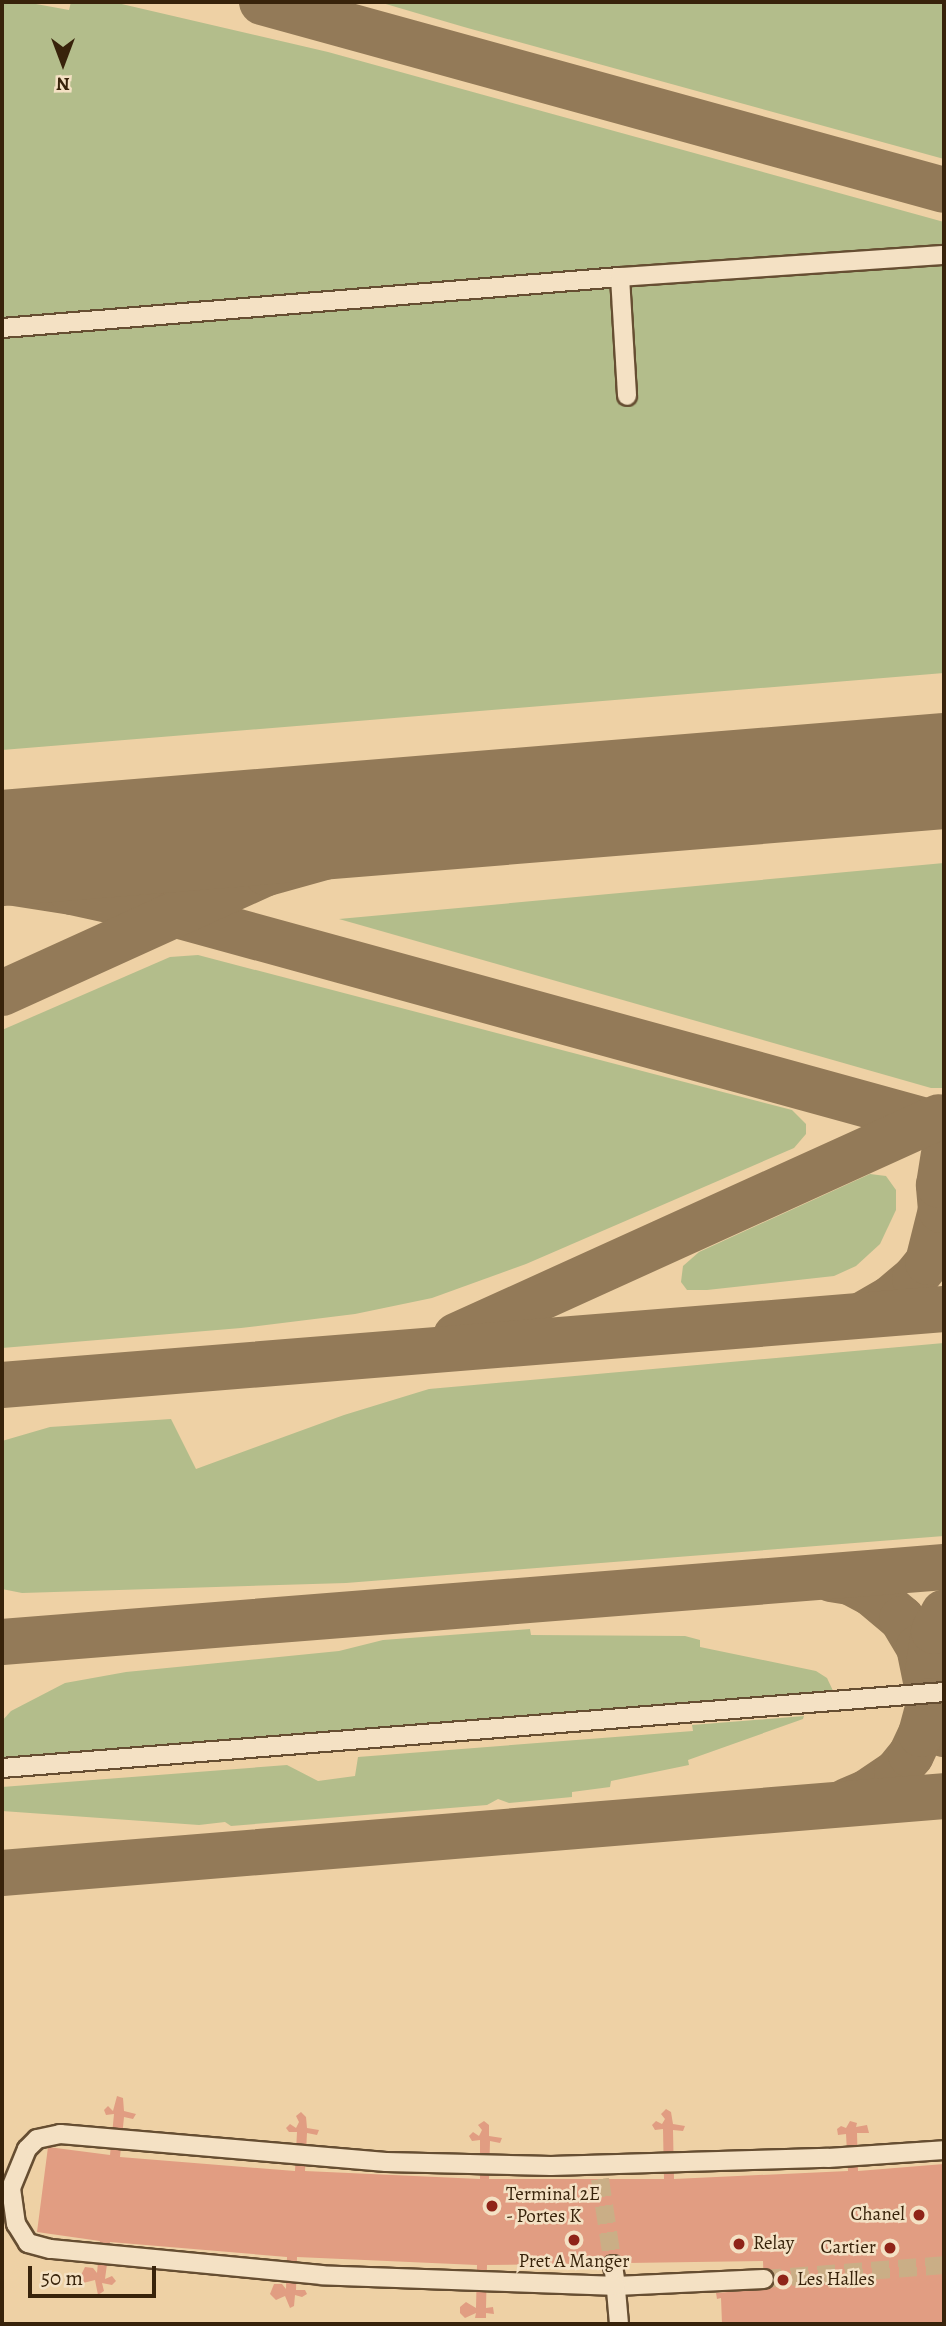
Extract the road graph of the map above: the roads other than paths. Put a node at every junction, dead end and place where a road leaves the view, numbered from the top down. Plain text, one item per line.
1 (944, 254) edge
2 (620, 277) junction
3 (2, 328) edge
4 (627, 396) dead end
5 (944, 1692) edge
6 (2, 1768) edge
7 (944, 2150) edge
8 (6, 2189) edge
9 (612, 2265) tunnel mouth
10 (764, 2278) tunnel mouth
11 (616, 2286) junction
12 (618, 2324) edge

1 - 2 lane
2 - 3 lane
2 - 4 lane
5 - 6 lane
7 - 8 lane
8 - 11 lane
9 - 11 lane
10 - 11 lane
11 - 12 lane

